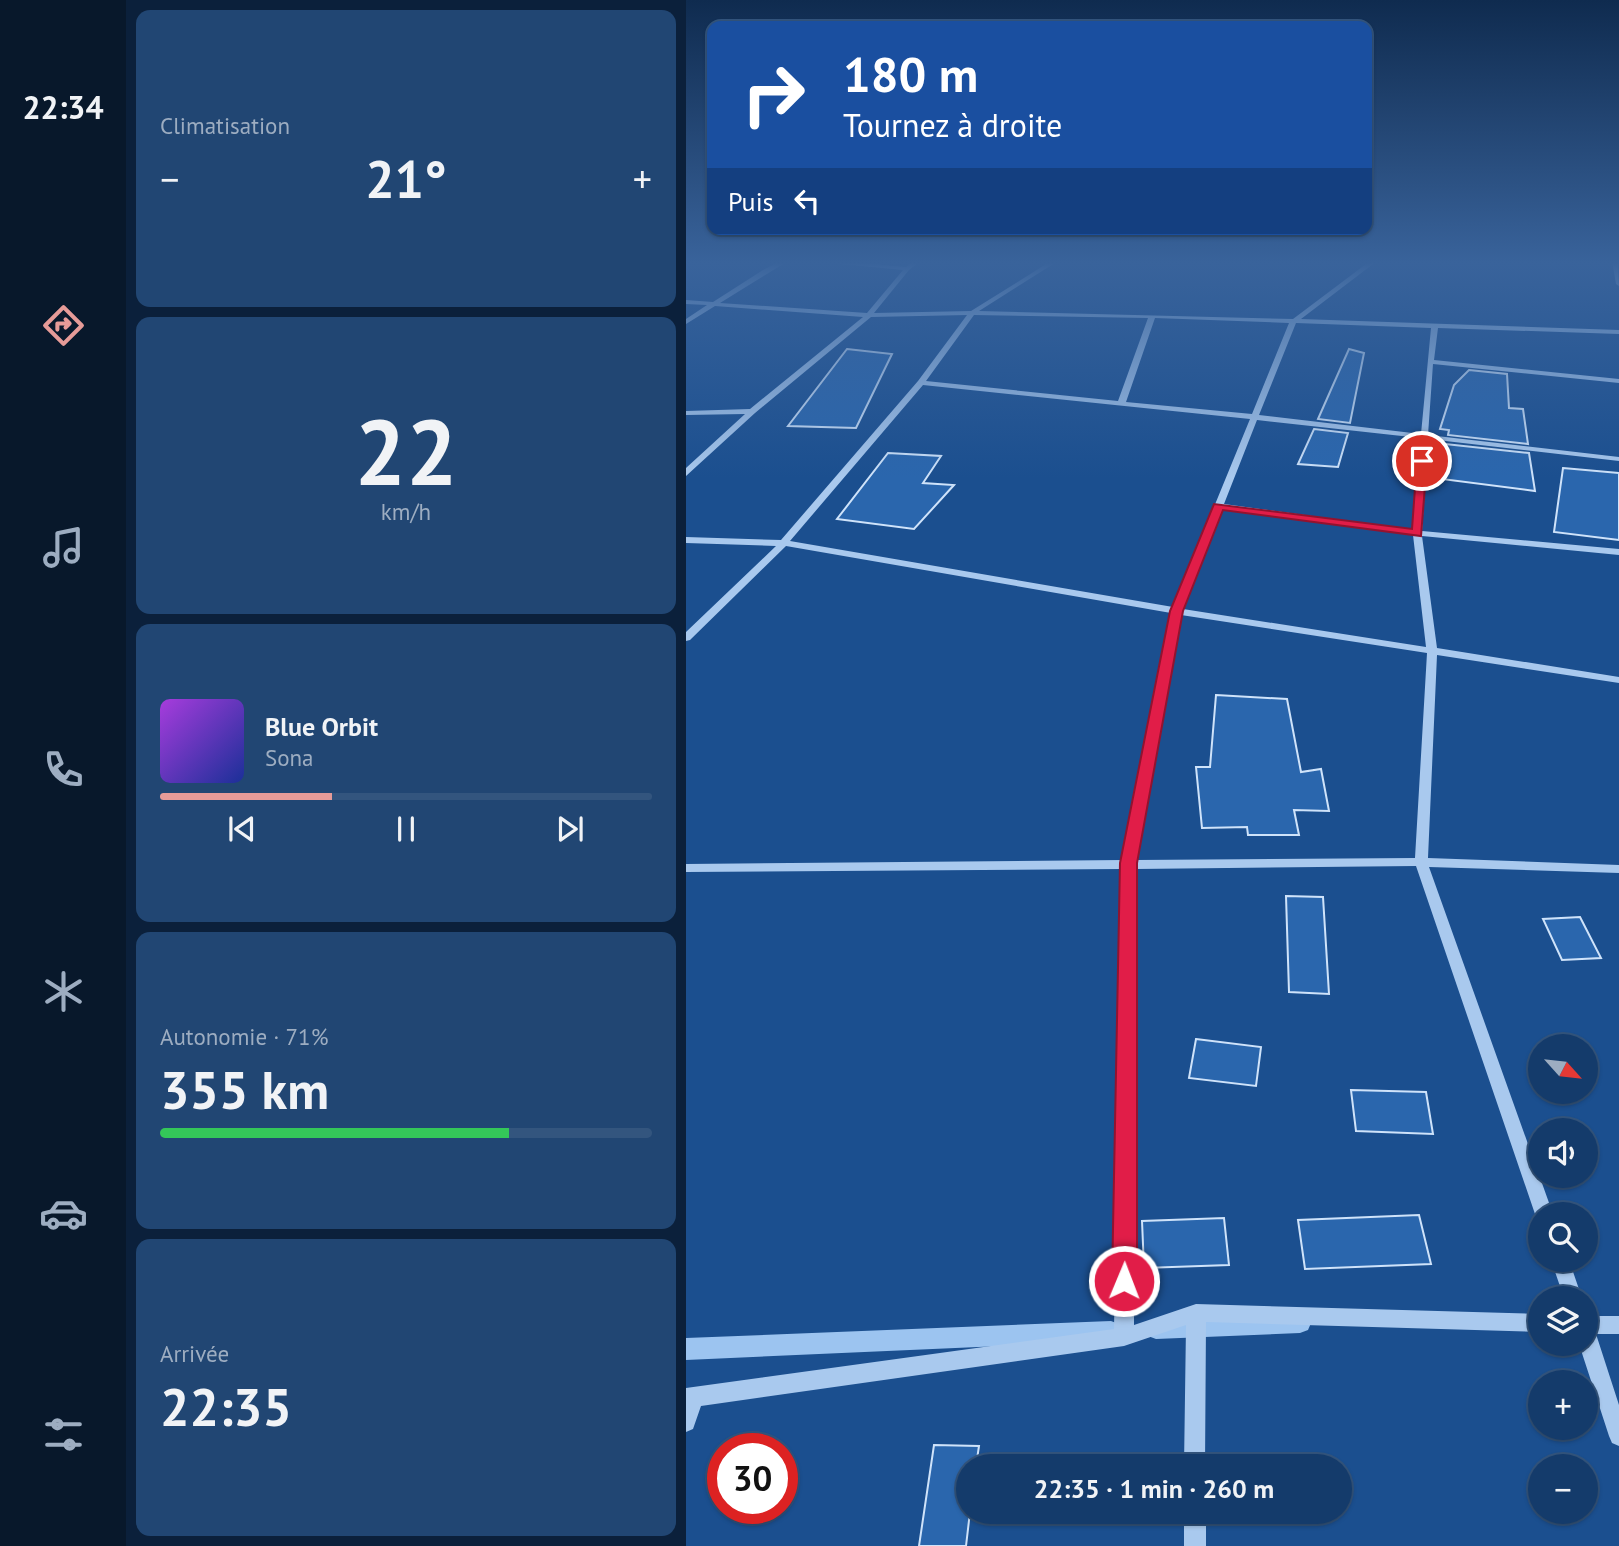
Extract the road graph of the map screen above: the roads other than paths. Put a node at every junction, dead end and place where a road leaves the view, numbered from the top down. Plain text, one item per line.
1 (847, 333) edge
2 (957, 333) edge
3 (1146, 333) edge
4 (1288, 333) edge
5 (1434, 333) edge
6 (1430, 362) junction
7 (1619, 381) edge
8 (921, 383) junction
9 (1121, 404) junction
10 (752, 411) junction
11 (686, 413) edge
12 (1255, 417) junction
13 (1424, 437) junction
14 (1619, 459) edge
15 (686, 473) edge
16 (1218, 506) junction
17 (1417, 533) junction
18 (686, 540) edge
19 (784, 543) junction
20 (1619, 552) edge
21 (1177, 611) junction
22 (686, 638) edge
23 (1432, 652) junction
24 (1619, 680) edge
25 (1421, 862) junction
26 (1129, 863) junction
27 (686, 868) edge
28 (1619, 869) edge
29 (1540, 1202) edge
30 (1196, 1313) junction
31 (1528, 1323) edge
32 (1598, 1325) edge
33 (1619, 1325) edge
34 (1124, 1337) junction
35 (1593, 1356) edge
36 (690, 1397) edge
37 (686, 1422) edge
38 (1619, 1436) edge
39 (1195, 1454) edge
40 (1195, 1524) edge
41 (1195, 1546) edge

1 - 10 street
2 - 8 street
3 - 9 street
4 - 12 street
5 - 6 street
6 - 7 street
6 - 13 street
8 - 9 street
8 - 19 street
9 - 12 street
10 - 11 street
10 - 15 street
12 - 13 street
12 - 16 street
13 - 14 street
13 - 17 street
16 - 17 street
16 - 21 street
17 - 20 street
17 - 23 street
18 - 19 street
19 - 21 street
19 - 22 street
21 - 23 street
21 - 26 street
23 - 24 street
23 - 25 street
25 - 26 street
25 - 28 street
25 - 29 street
26 - 27 street
26 - 34 street
30 - 31 street
30 - 34 street
30 - 39 street
32 - 33 street
34 - 36 street
35 - 38 street
36 - 37 street
40 - 41 street

